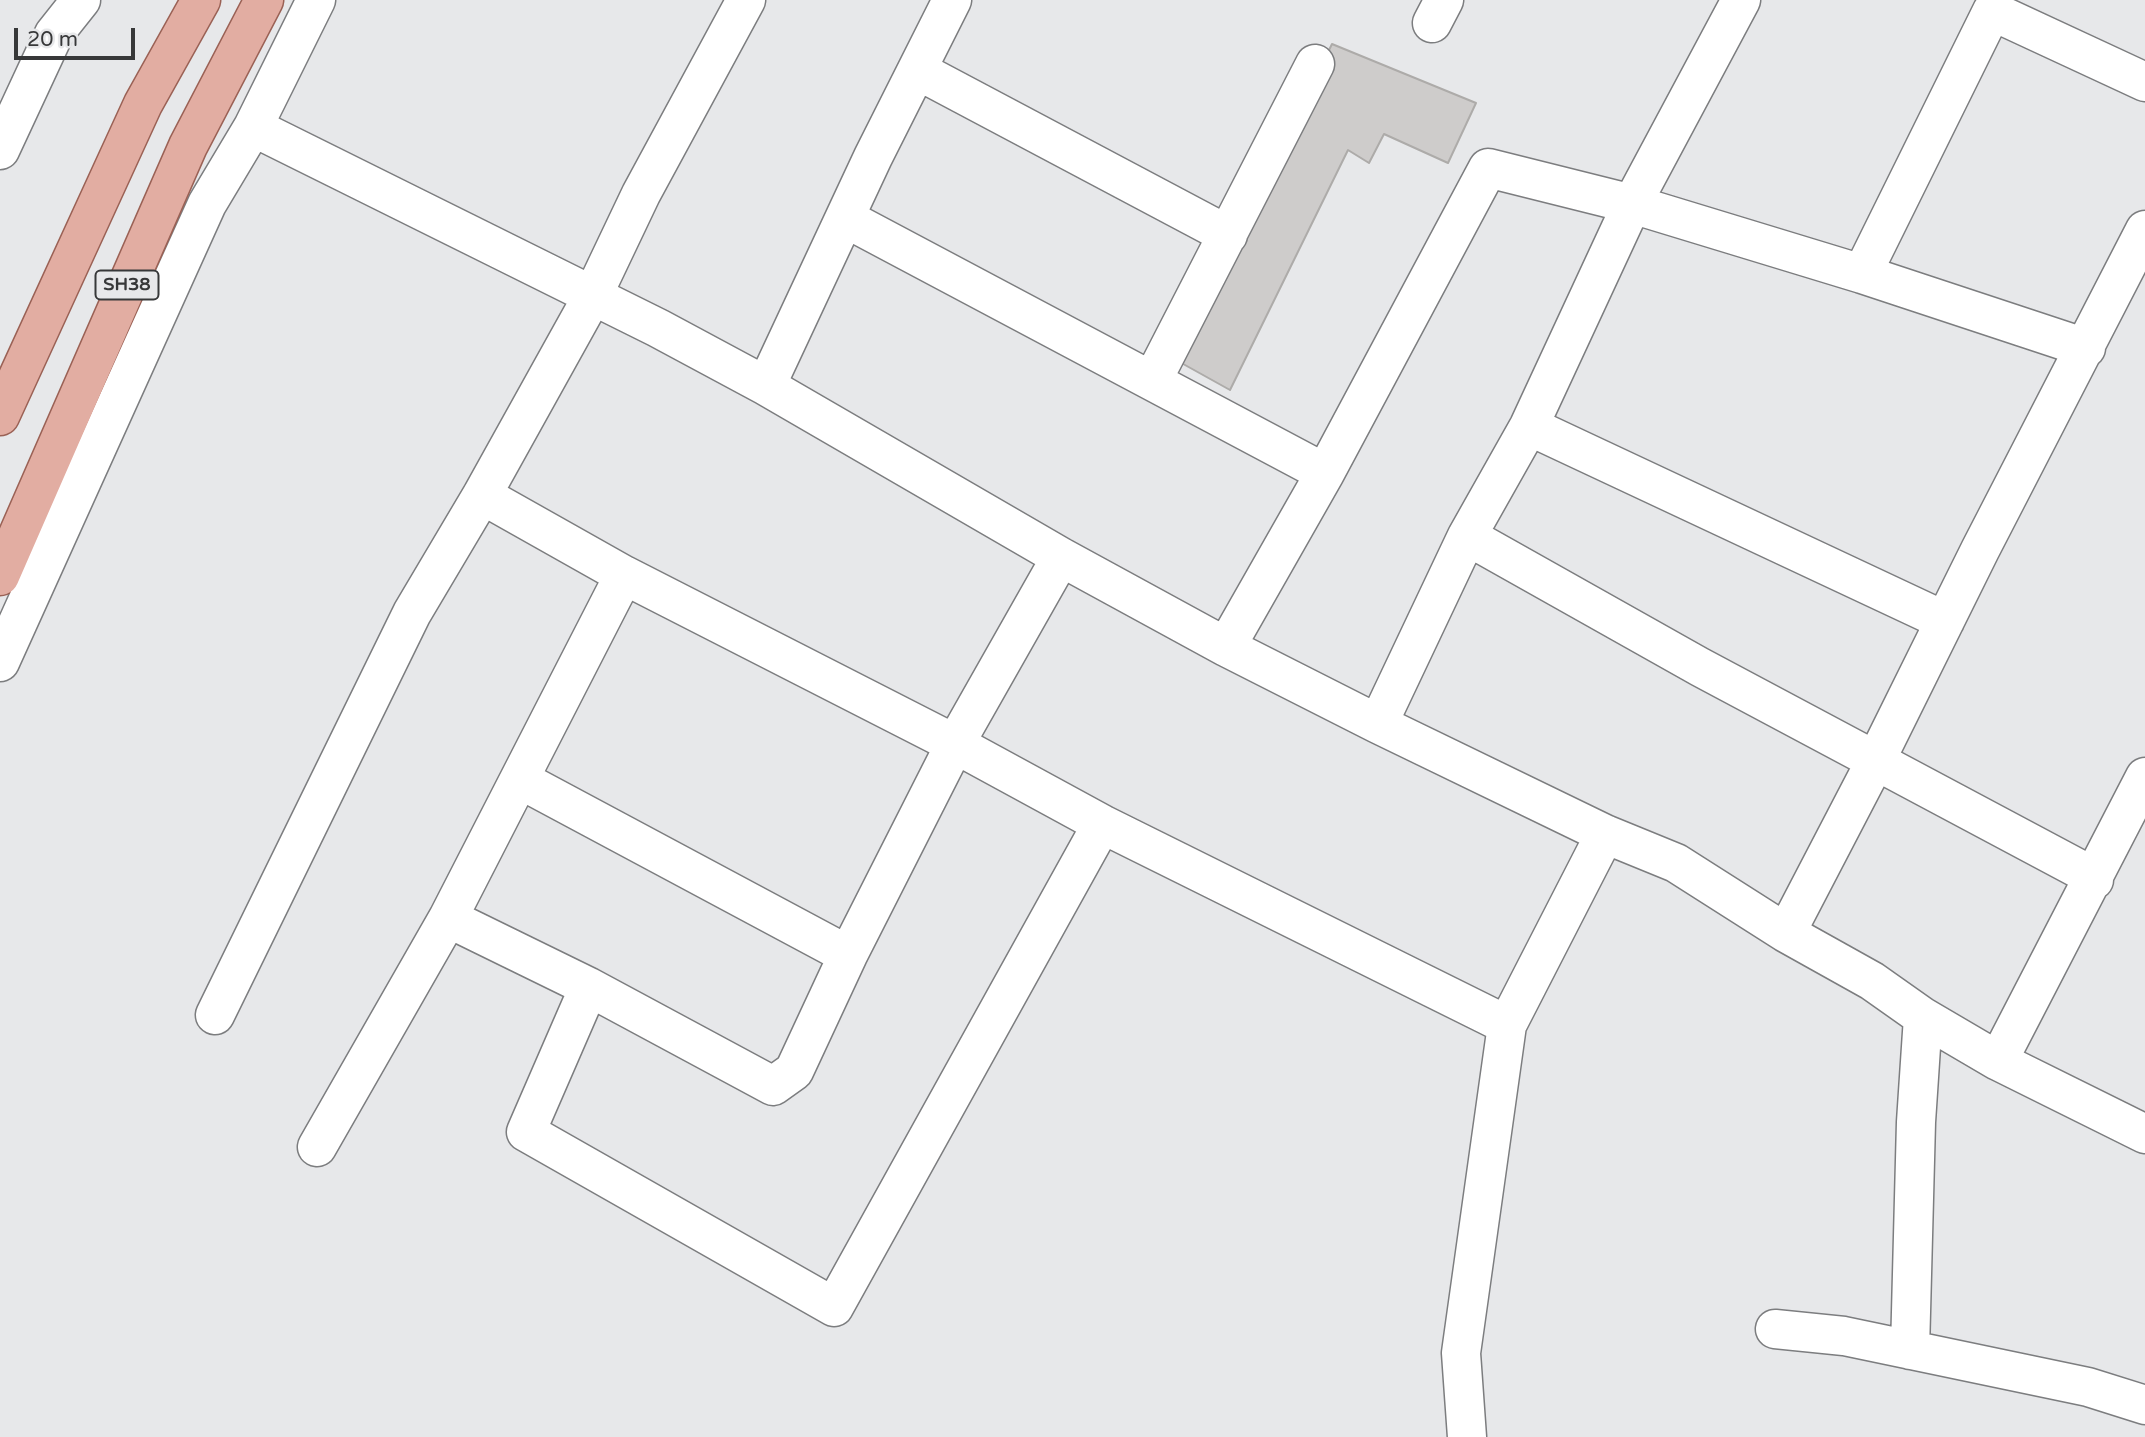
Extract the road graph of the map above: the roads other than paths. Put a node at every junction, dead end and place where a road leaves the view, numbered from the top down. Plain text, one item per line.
1 (81, 0) edge
2 (201, 0) edge
3 (264, 0) edge
4 (316, 0) edge
5 (746, 0) edge
6 (952, 0) edge
7 (1741, 0) edge
8 (1995, 5) edge
9 (1315, 64) dead end
10 (917, 70) junction
11 (2145, 82) edge
12 (143, 103) junction
13 (253, 127) junction
14 (188, 146) junction
15 (0, 150) edge
16 (1632, 204) junction
17 (845, 218) junction
18 (2145, 230) edge
19 (1228, 235) junction
20 (1862, 274) junction
21 (592, 297) junction
22 (2086, 348) junction
23 (1152, 381) junction
24 (766, 386) junction
25 (0, 416) edge
26 (1529, 426) junction
27 (1325, 473) junction
28 (482, 495) junction
29 (1467, 536) junction
30 (1061, 557) junction
31 (624, 575) junction
32 (0, 576) edge
33 (1945, 621) junction
34 (1226, 647) junction
35 (0, 662) edge
36 (1378, 724) junction
37 (956, 744) junction
38 (1876, 760) junction
39 (2145, 777) edge
40 (520, 780) junction
41 (1102, 824) junction
42 (1605, 834) junction
43 (2094, 878) junction
44 (448, 918) junction
45 (1786, 933) junction
46 (848, 956) junction
47 (589, 987) junction
48 (215, 1015) dead end
49 (1923, 1017) junction
50 (1507, 1025) junction
51 (1998, 1061) junction
52 (2145, 1134) edge
53 (317, 1147) dead end
54 (1775, 1329) dead end
55 (1910, 1350) junction
56 (2145, 1405) edge
57 (1467, 1437) edge

1 - 15 street
2 - 12 main road, SH38
3 - 14 main road, SH38
4 - 13 street
5 - 21 street
6 - 10 street
7 - 16 street
8 - 11 street
8 - 20 street
9 - 19 street
10 - 17 street
10 - 19 street
12 - 14 main road
12 - 25 main road, SH38
13 - 21 street
13 - 35 street
14 - 32 main road, SH38
16 - 20 street
16 - 26 street
16 - 27 street
17 - 23 street
17 - 24 street
18 - 22 street
19 - 23 street
20 - 22 street
21 - 24 street
21 - 28 street
22 - 33 street
23 - 27 street
24 - 30 street
26 - 29 street
26 - 33 street
27 - 34 street
28 - 31 street
28 - 48 street
29 - 36 street
29 - 38 street
30 - 34 street
30 - 37 street
31 - 37 street
31 - 40 street
33 - 38 street
34 - 36 street
36 - 42 street
37 - 41 street
37 - 46 street
38 - 43 street
38 - 45 street
39 - 43 street
40 - 44 street
40 - 46 street
41 - 47 street
41 - 50 street
42 - 45 street
42 - 50 street
43 - 51 street
44 - 47 street
44 - 53 street
45 - 49 street
46 - 47 street
49 - 51 street
49 - 55 street
50 - 57 street
51 - 52 street
54 - 55 street
55 - 56 street

